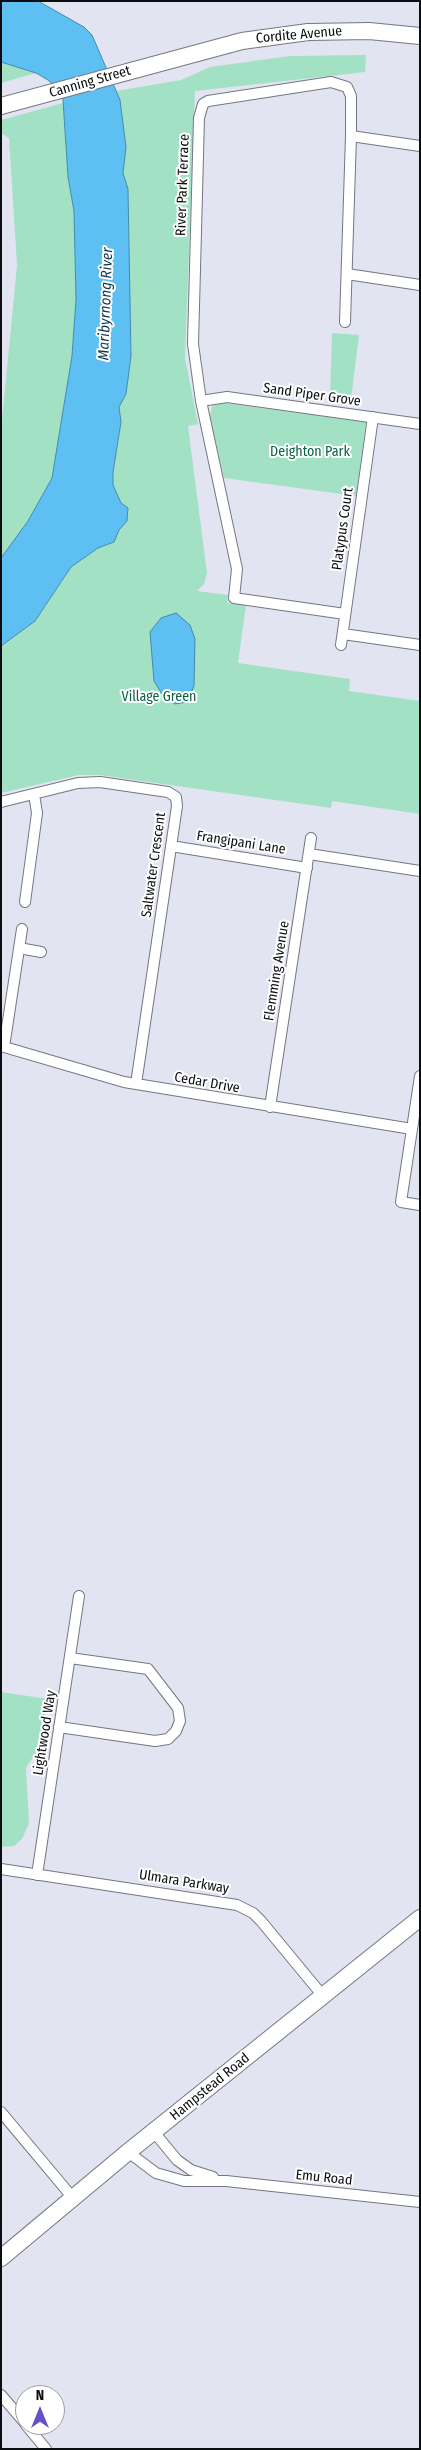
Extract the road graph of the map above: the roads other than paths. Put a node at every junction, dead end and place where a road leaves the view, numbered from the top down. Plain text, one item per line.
1 (420, 36) edge
2 (180, 57) joint
3 (1, 106) edge
4 (351, 136) junction
5 (420, 146) edge
6 (347, 274) junction
7 (420, 285) edge
8 (345, 322) dead end
9 (201, 401) junction
10 (373, 417) junction
11 (420, 424) edge
12 (345, 614) junction
13 (342, 634) junction
14 (341, 645) dead end
15 (420, 645) edge
16 (34, 794) junction
17 (1, 802) edge
18 (312, 838) dead end
19 (171, 846) junction
20 (309, 854) junction
21 (307, 868) junction
22 (420, 871) edge
23 (25, 902) dead end
24 (22, 929) dead end
25 (20, 948) junction
26 (41, 952) dead end
27 (3, 1046) edge
28 (420, 1076) edge
29 (136, 1084) junction
30 (270, 1108) junction
31 (412, 1129) junction
32 (420, 1205) edge
33 (79, 1596) dead end
34 (70, 1658) junction
35 (60, 1727) junction
36 (1, 1869) edge
37 (37, 1875) junction
38 (420, 1918) edge
39 (322, 1996) junction
40 (1, 2112) edge
41 (154, 2132) junction
42 (128, 2152) junction
43 (226, 2181) junction
44 (73, 2198) junction
45 (420, 2202) edge
46 (1, 2258) edge
47 (1, 2395) edge
48 (15, 2411) edge
49 (35, 2435) edge
50 (46, 2449) edge

1 - 2 main road, Cordite Avenue
2 - 3 main road, Canning Street
4 - 5 street
4 - 6 street, River Park Terrace
4 - 9 street, River Park Terrace
6 - 7 street
6 - 8 street, River Park Terrace
9 - 10 street, Sand Piper Grove
9 - 12 street, River Park Terrace
10 - 11 street, Sand Piper Grove
10 - 12 street, Platypus Court
12 - 13 street, Platypus Court
13 - 14 street, Platypus Court
13 - 15 street
16 - 17 street, Saltwater Crescent
16 - 19 street, Saltwater Crescent
16 - 23 street
18 - 20 street, Flemming Avenue
19 - 21 street, Frangipani Lane
19 - 29 street, Saltwater Crescent
20 - 21 street, Flemming Avenue
20 - 22 street
21 - 30 street, Flemming Avenue
24 - 25 street
25 - 26 street
25 - 27 street
27 - 29 street, Cedar Drive
28 - 31 street
29 - 30 street, Cedar Drive
30 - 31 street, Cedar Drive
31 - 32 street
33 - 34 street, Lightwood Way
34 - 35 street, Lightwood Way
34 - 35 street
35 - 37 street, Lightwood Way
36 - 37 street, Ulmara Parkway
37 - 39 street, Ulmara Parkway
38 - 39 main road, Hampstead Road
39 - 41 main road, Hampstead Road
40 - 44 street
41 - 42 main road, Hampstead Road
41 - 43 street, Emu Road
42 - 43 street, Emu Road
42 - 44 main road, Hampstead Road
43 - 45 street, Emu Road
44 - 46 main road, Hampstead Road
47 - 48 street
49 - 50 street

